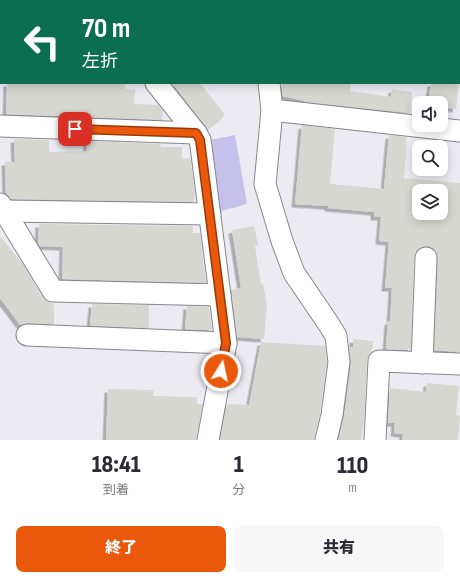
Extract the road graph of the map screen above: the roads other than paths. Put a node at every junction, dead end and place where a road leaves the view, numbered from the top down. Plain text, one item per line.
1 (157, 84) edge
2 (269, 84) edge
3 (272, 110) junction
4 (0, 126) edge
5 (460, 130) edge
6 (196, 133) junction
7 (2, 207) edge
8 (210, 214) junction
9 (426, 258) dead end
10 (220, 295) junction
11 (27, 334) dead end
12 (226, 343) junction
13 (422, 363) junction
14 (460, 364) edge
15 (208, 440) edge
16 (326, 440) edge
17 (375, 440) edge

1 - 6 street
2 - 3 street
3 - 5 street
3 - 16 street
4 - 6 street
6 - 8 street
7 - 8 street
7 - 10 street
8 - 10 street
9 - 13 street
10 - 12 street
11 - 12 street
12 - 15 street
13 - 14 street
13 - 17 street

